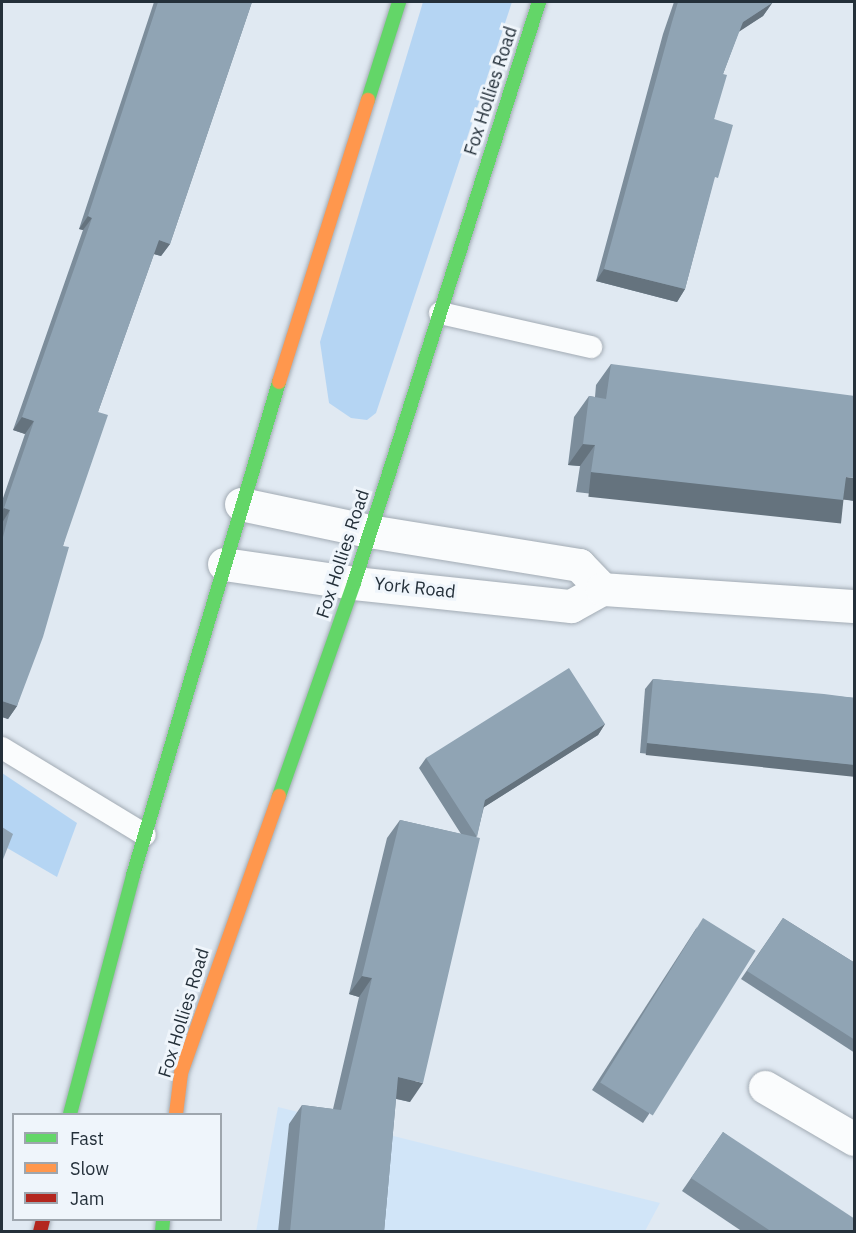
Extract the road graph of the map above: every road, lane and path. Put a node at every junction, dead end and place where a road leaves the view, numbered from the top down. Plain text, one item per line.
1 (399, 2) edge
2 (539, 2) edge
3 (440, 313) junction
4 (591, 347) dead end
5 (241, 504) junction
6 (369, 531) junction
7 (224, 564) junction
8 (354, 583) junction
9 (602, 589) junction
10 (855, 606) edge
11 (2, 748) edge
12 (146, 835) junction
13 (765, 1087) dead end
14 (70, 1113) edge
15 (176, 1113) edge
16 (855, 1139) edge

1 - 5 main road
2 - 3 main road, Fox Hollies Road
3 - 4 lane
3 - 6 main road, Fox Hollies Road
5 - 6 street
5 - 7 main road
6 - 8 main road, Fox Hollies Road
6 - 9 street
7 - 8 street, York Road
7 - 12 main road
8 - 9 street, York Road
8 - 15 main road, Fox Hollies Road
9 - 10 street
11 - 12 lane
12 - 14 main road
13 - 16 street

